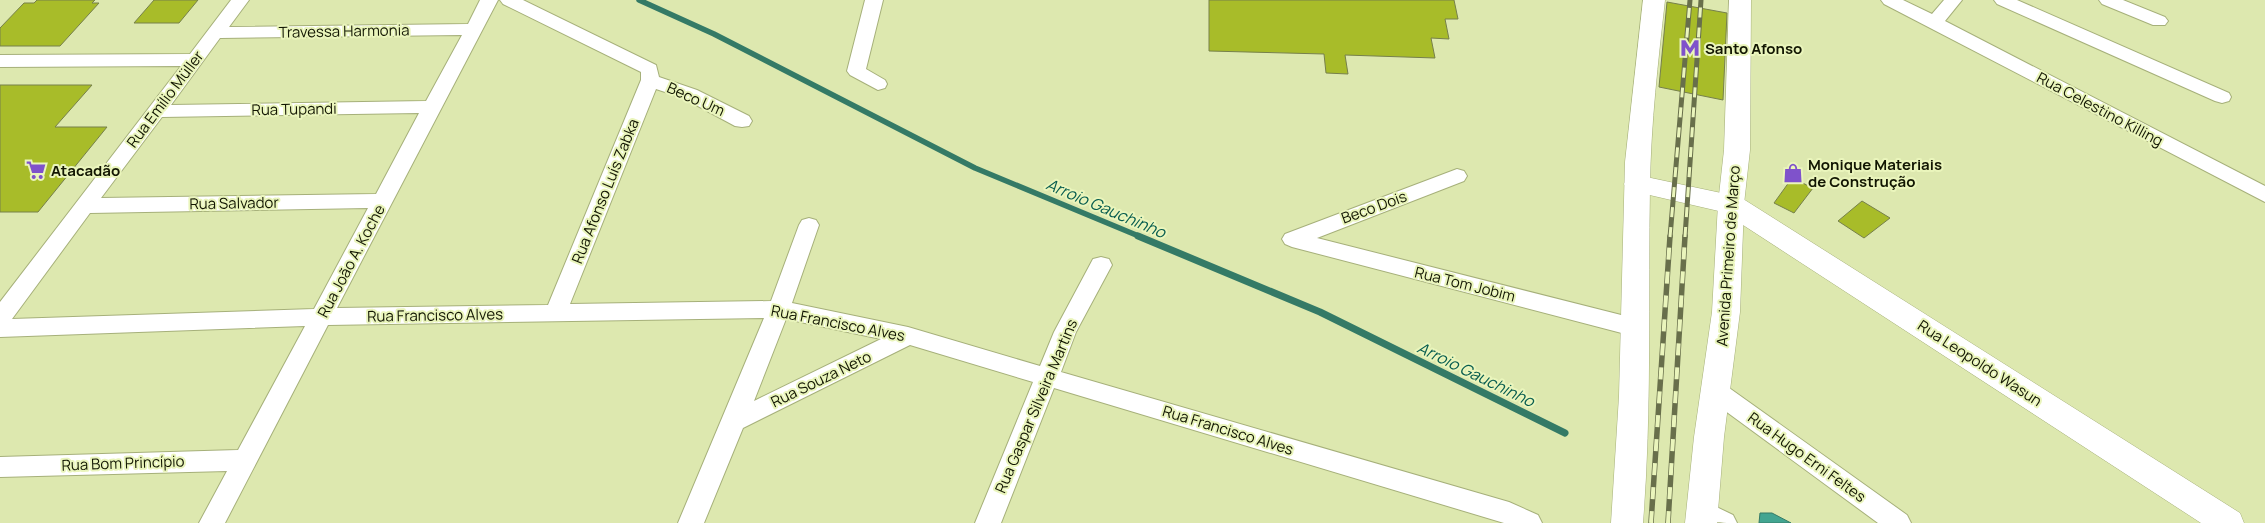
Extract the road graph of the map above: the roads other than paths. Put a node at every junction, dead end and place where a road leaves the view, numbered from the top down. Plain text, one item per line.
1 (240, 0) edge
2 (489, 0) edge
3 (509, 0) edge
4 (874, 0) edge
5 (1654, 0) edge
6 (1740, 0) edge
7 (1890, 0) edge
8 (1953, 0) edge
9 (2003, 0) edge
10 (2108, 0) edge
11 (2159, 21) dead end
12 (1934, 22) junction
13 (474, 29) junction
14 (215, 33) junction
15 (195, 60) junction
16 (0, 61) edge
17 (650, 74) junction
18 (878, 84) dead end
19 (2222, 97) dead end
20 (433, 106) junction
21 (156, 111) junction
22 (742, 121) dead end
23 (1457, 176) dead end
24 (1638, 184) junction
25 (2265, 195) edge
26 (382, 201) junction
27 (1732, 204) junction
28 (85, 206) junction
29 (809, 225) dead end
30 (1292, 239) joint
31 (1101, 265) dead end
32 (780, 309) junction
33 (556, 312) junction
34 (321, 317) junction
35 (0, 318) edge
36 (0, 328) edge
37 (1637, 328) junction
38 (908, 336) junction
39 (1046, 375) junction
40 (1717, 392) junction
41 (735, 421) junction
42 (246, 460) junction
43 (0, 467) edge
44 (1709, 519) edge
45 (212, 523) edge
46 (691, 523) edge
47 (988, 523) edge
48 (1529, 523) edge
49 (1627, 523) edge
50 (1898, 523) edge
51 (2228, 523) edge

1 - 14 street, Rua Emílio Müller
2 - 13 street, Rua João A. Koche
3 - 17 street, Beco Um
4 - 18 street
5 - 24 main road
6 - 27 main road, Avenida Primeiro de Março
7 - 12 street, Rua Celestino Killing
8 - 12 street
9 - 19 street
10 - 11 street
12 - 25 street, Rua Celestino Killing
13 - 14 street, Travessa Harmonia
13 - 20 street, Rua João A. Koche
14 - 15 street, Rua Emílio Müller
15 - 16 street
15 - 21 street, Rua Emílio Müller
17 - 22 street, Beco Um
17 - 33 street, Rua Afonso Luís Zabka
20 - 21 street, Rua Tupandi
20 - 26 street, Rua João A. Koche
21 - 28 street, Rua Emílio Müller
23 - 30 street, Beco Dois
24 - 27 main road
24 - 37 main road
26 - 28 street, Rua Salvador
26 - 34 street, Rua João A. Koche
27 - 40 main road, Avenida Primeiro de Março
27 - 51 main road, Rua Leopoldo Wasun
28 - 35 street, Rua Emílio Müller
29 - 32 street, Rua Souza Neto
30 - 37 street, Rua Tom Jobim
31 - 39 street, Rua Gaspar Silveira Martins
32 - 33 street, Rua Francisco Alves
32 - 38 street, Rua Francisco Alves
32 - 41 street, Rua Souza Neto
33 - 34 street, Rua Francisco Alves
34 - 36 street, Rua Francisco Alves
34 - 42 street, Rua João A. Koche
37 - 49 main road
38 - 39 street, Rua Francisco Alves
38 - 41 street, Rua Souza Neto
39 - 47 street, Rua Gaspar Silveira Martins
39 - 48 street, Rua Francisco Alves
40 - 44 main road, Avenida Primeiro de Março
40 - 50 street, Rua Hugo Erni Feltes
41 - 46 street, Rua Souza Neto
42 - 43 street, Rua Bom Princípio
42 - 45 street, Rua João A. Koche

